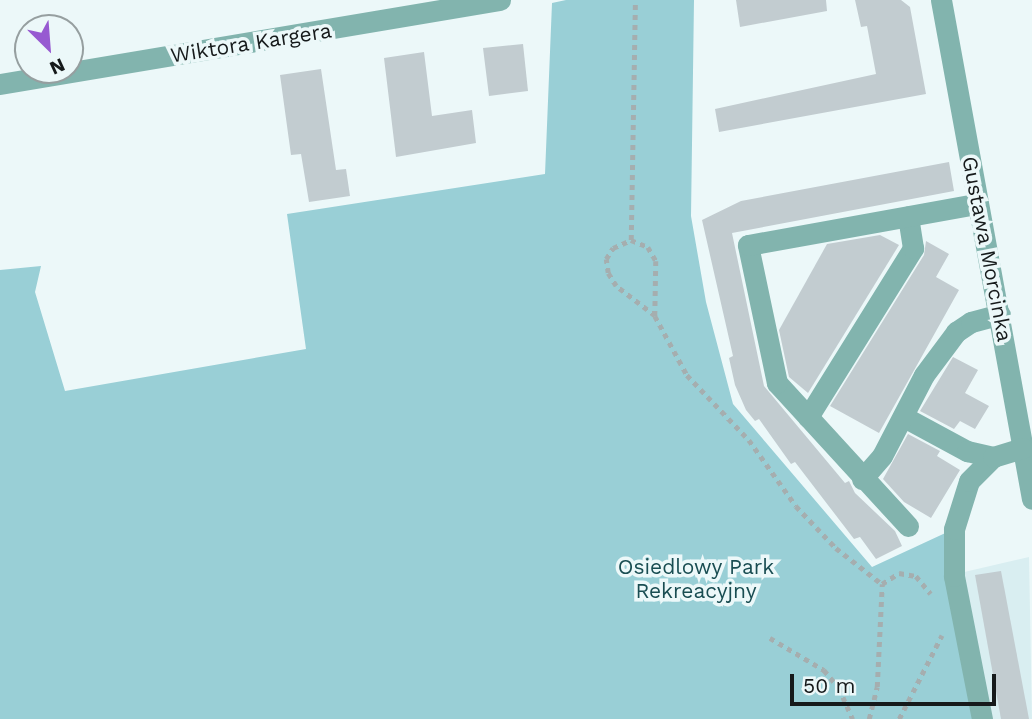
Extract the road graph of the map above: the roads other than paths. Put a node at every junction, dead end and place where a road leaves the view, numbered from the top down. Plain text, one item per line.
1 (500, 0) edge
2 (941, 0) edge
3 (0, 84) edge
4 (976, 204) junction
5 (908, 216) junction
6 (1000, 314) junction
7 (904, 416) junction
8 (808, 417) junction
9 (1023, 448) junction
10 (993, 457) junction
11 (862, 479) junction
12 (1032, 499) edge
13 (908, 526) dead end
14 (982, 719) edge

1 - 3 street, Wiktora Kargera
2 - 4 street, Gustawa Morcinka
4 - 5 street
4 - 6 street, Gustawa Morcinka
5 - 8 street
5 - 8 street
6 - 7 street
6 - 9 street, Gustawa Morcinka
7 - 10 street
7 - 11 street
8 - 11 street
9 - 10 street
9 - 12 street, Gustawa Morcinka
10 - 14 street
11 - 13 street

